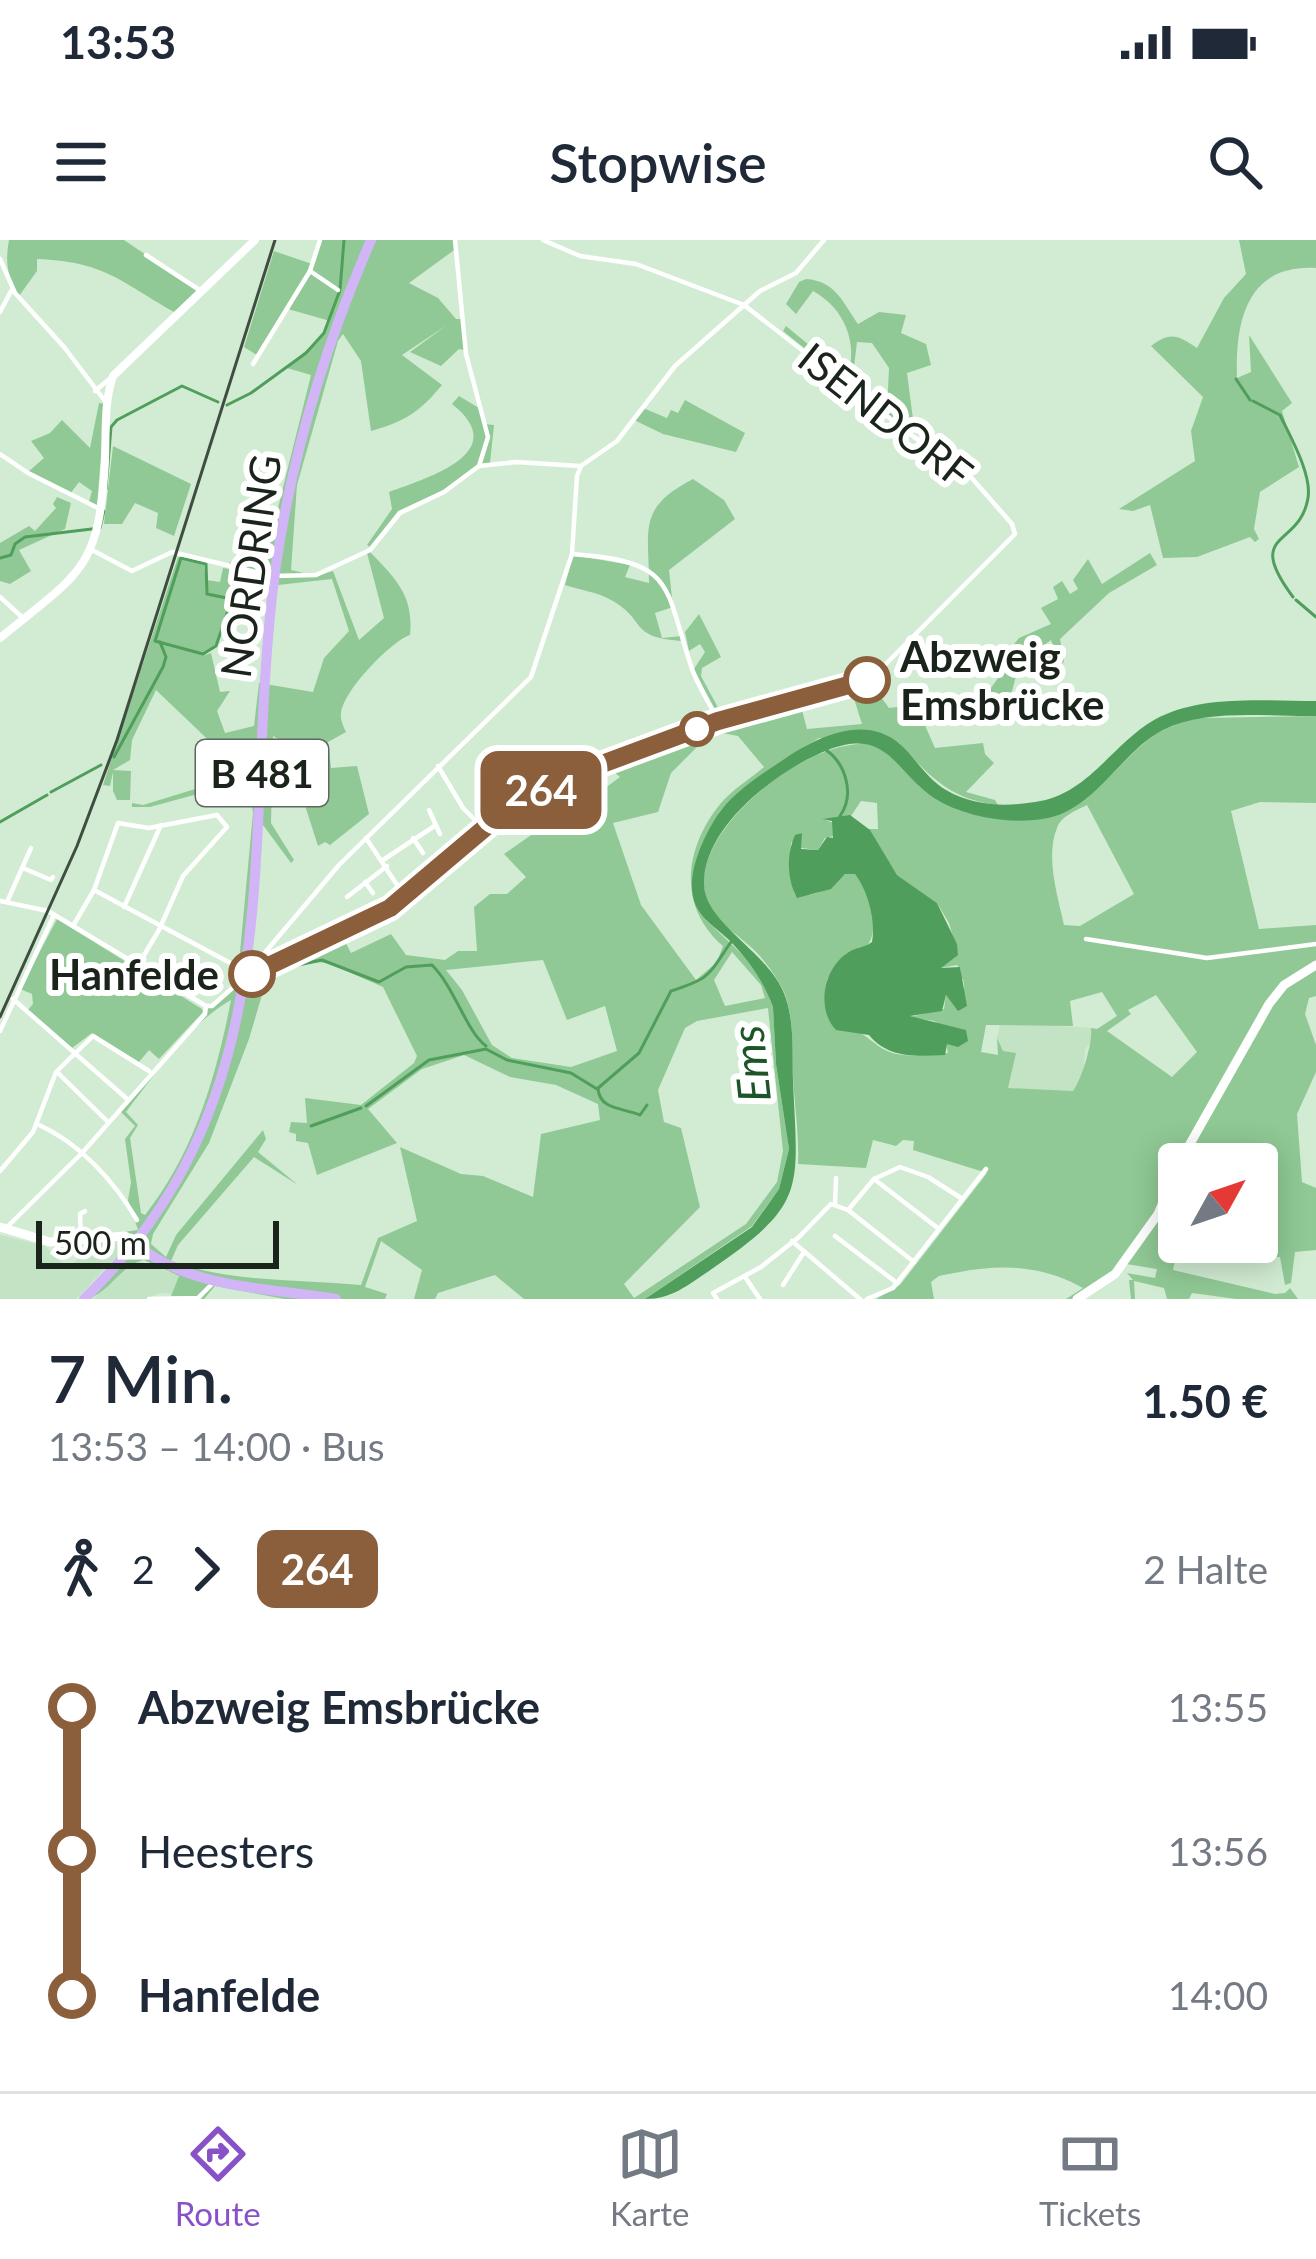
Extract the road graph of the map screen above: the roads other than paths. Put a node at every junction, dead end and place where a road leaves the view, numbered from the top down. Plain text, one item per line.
1 (256, 240) edge
2 (320, 240) edge
3 (371, 240) edge
4 (455, 240) edge
5 (543, 240) edge
6 (824, 240) edge
7 (146, 255) dead end
8 (0, 259) edge
9 (310, 271) junction
10 (12, 289) junction
11 (338, 290) dead end
12 (202, 291) junction
13 (744, 305) junction
14 (0, 313) edge
15 (253, 364) dead end
16 (113, 376) junction
17 (94, 391) junction
18 (108, 402) junction
19 (0, 454) edge
20 (478, 466) junction
21 (581, 466) junction
22 (100, 509) junction
23 (92, 550) junction
24 (572, 554) junction
25 (0, 597) edge
26 (23, 618) junction
27 (0, 638) edge
28 (718, 721) junction
29 (438, 766) junction
30 (429, 810) dead end
31 (161, 825) junction
32 (436, 825) junction
33 (484, 829) junction
34 (440, 834) dead end
35 (366, 838) junction
36 (413, 838) junction
37 (31, 848) dead end
38 (423, 854) dead end
39 (385, 863) junction
40 (22, 868) junction
41 (53, 877) dead end
42 (365, 882) junction
43 (94, 890) junction
44 (373, 893) dead end
45 (347, 897) dead end
46 (404, 897) junction
47 (3, 902) edge
48 (124, 907) junction
49 (54, 915) junction
50 (73, 926) junction
51 (160, 926) junction
52 (1086, 939) dead end
53 (1316, 944) edge
54 (1316, 965) edge
55 (247, 966) junction
56 (136, 967) junction
57 (13, 999) junction
58 (206, 1006) junction
59 (0, 1031) edge
60 (73, 1052) junction
61 (56, 1072) junction
62 (152, 1072) junction
63 (128, 1100) junction
64 (108, 1122) junction
65 (37, 1124) junction
66 (82, 1153) junction
67 (986, 1169) dead end
68 (0, 1171) edge
69 (836, 1178) dead end
70 (874, 1179) junction
71 (963, 1200) junction
72 (835, 1204) junction
73 (848, 1210) junction
74 (85, 1211) dead end
75 (142, 1224) junction
76 (3, 1229) edge
77 (939, 1229) junction
78 (835, 1236) dead end
79 (81, 1240) junction
80 (130, 1240) junction
81 (792, 1241) junction
82 (804, 1252) junction
83 (153, 1258) junction
84 (124, 1259) junction
85 (914, 1262) junction
86 (745, 1277) junction
87 (215, 1280) junction
88 (898, 1283) junction
89 (783, 1285) dead end
90 (715, 1296) edge
91 (84, 1299) edge
92 (149, 1299) edge
93 (336, 1299) edge
94 (760, 1299) edge
95 (864, 1299) edge
96 (1077, 1299) edge

1 - 12 street
2 - 9 street
3 - 55 main road, NORDRING / B 481
4 - 20 street
5 - 13 street, ISENDORF
6 - 13 street
7 - 12 street
8 - 10 street
9 - 11 street
9 - 15 street
10 - 14 street
10 - 17 street
12 - 16 street
13 - 21 street
13 - 28 street, ISENDORF
16 - 17 street
16 - 18 street
17 - 18 street
18 - 22 street
19 - 22 street
20 - 21 street
20 - 23 street
21 - 24 street
22 - 23 street
23 - 26 street
24 - 28 street
24 - 29 street
25 - 26 street
26 - 27 street
28 - 33 street, ISENDORF
29 - 33 street
29 - 35 street
30 - 32 street
31 - 43 street
31 - 48 street
31 - 51 street
32 - 34 street
32 - 36 street
33 - 46 street, ISENDORF
35 - 39 street
35 - 55 street
36 - 38 street
36 - 39 street
37 - 40 street
39 - 42 street
39 - 46 street
40 - 41 street
40 - 47 street
42 - 44 street
42 - 45 street
43 - 48 street
43 - 50 street
46 - 55 street, ISENDORF
47 - 49 street
48 - 51 street
49 - 50 street
49 - 57 street
50 - 56 street
51 - 55 street
51 - 56 street
52 - 53 street
54 - 96 main road
55 - 58 street
55 - 75 main road, NORDRING / B 481
56 - 58 street
57 - 59 street
57 - 60 street
58 - 62 street
60 - 61 street
60 - 62 street
60 - 63 street
61 - 64 street
61 - 65 street
62 - 63 street
63 - 64 street
64 - 66 street
65 - 66 street
65 - 68 street
66 - 75 street
66 - 76 street
67 - 71 street
69 - 72 street
70 - 71 street
70 - 73 street
70 - 77 street
71 - 77 street
72 - 73 street
72 - 81 street
73 - 85 street
74 - 79 street
75 - 80 main road
76 - 79 main road
77 - 85 street
78 - 88 street
79 - 80 main road
80 - 83 main road
80 - 84 main road
81 - 82 street
81 - 86 street
82 - 89 street
82 - 95 street
83 - 84 main road
83 - 87 main road
84 - 91 main road
85 - 88 street
86 - 90 street
86 - 94 street
87 - 92 street
87 - 93 main road
88 - 95 street

